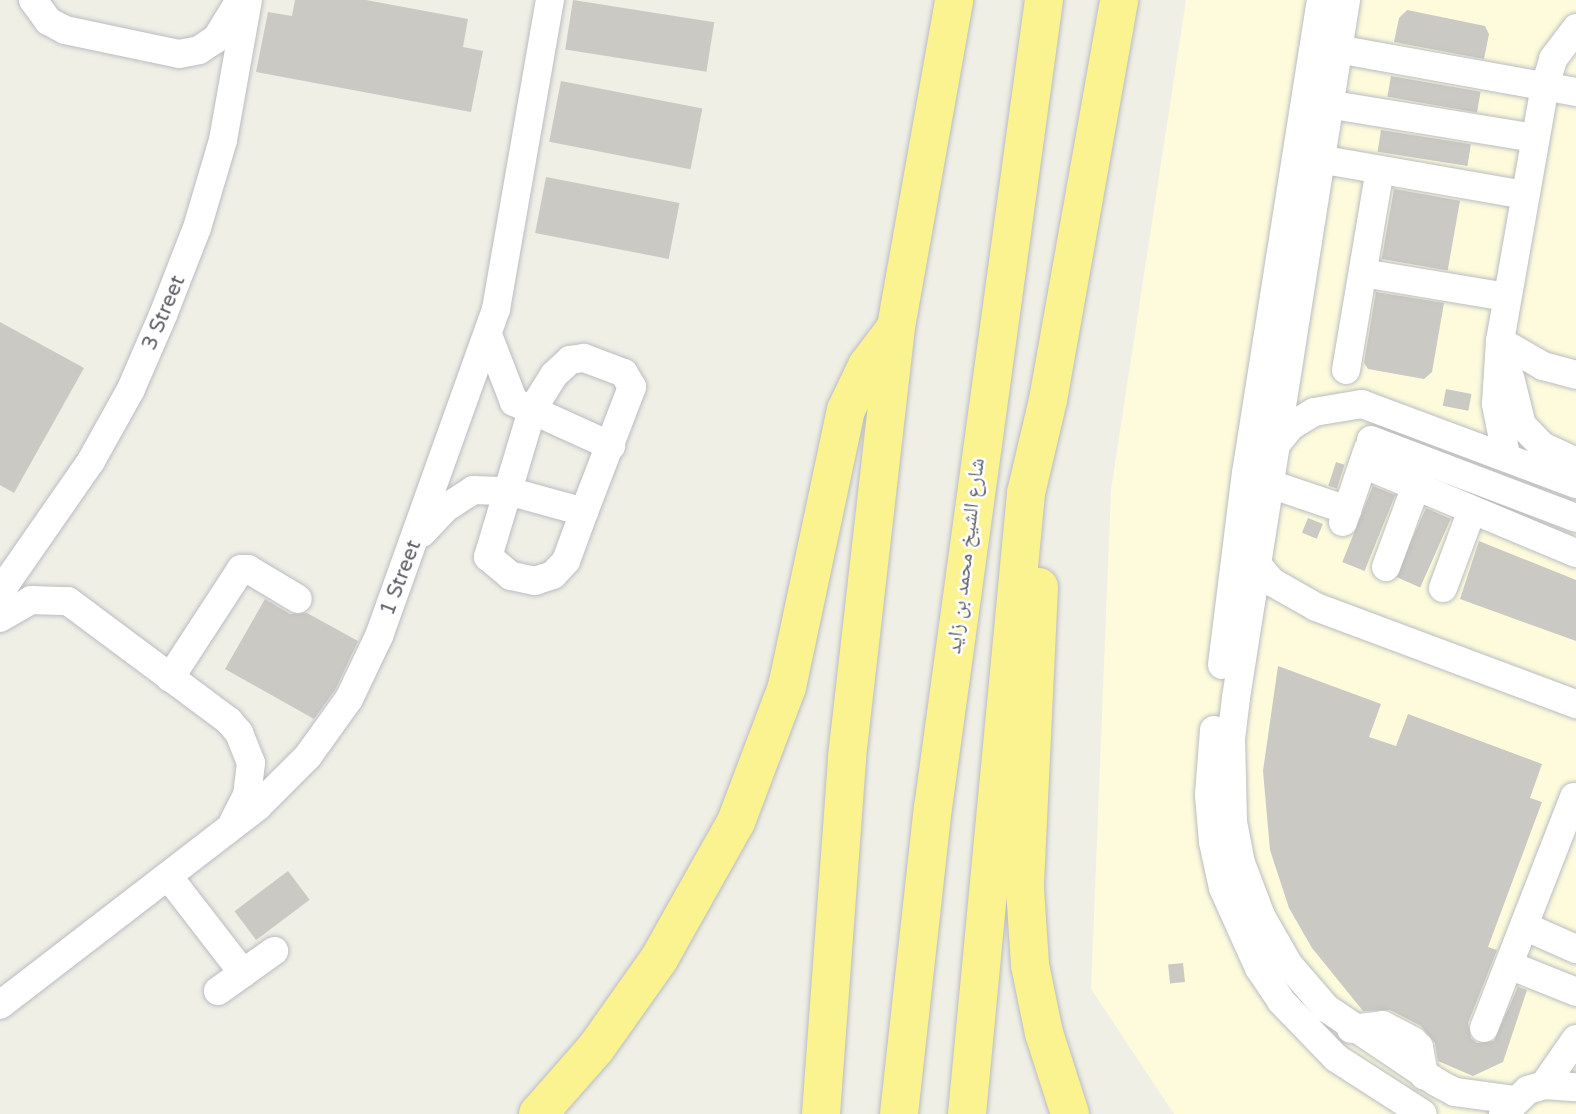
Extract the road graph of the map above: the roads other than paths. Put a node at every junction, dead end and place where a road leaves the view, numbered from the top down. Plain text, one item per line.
1 (33, 0) edge
2 (240, 0) edge
3 (248, 0) edge
4 (954, 0) edge
5 (1044, 0) edge
6 (1119, 0) edge
7 (1321, 0) edge
8 (1346, 0) edge
9 (546, 8) edge
10 (1576, 28) edge
11 (1337, 49) junction
12 (1545, 86) junction
13 (1576, 92) edge
14 (1327, 104) junction
15 (1535, 138) junction
16 (1319, 159) junction
17 (1380, 170) junction
18 (1525, 195) junction
19 (1363, 273) junction
20 (1507, 297) junction
21 (896, 327) junction
22 (488, 334) junction
23 (1500, 341) junction
24 (1346, 370) dead end
25 (1576, 376) edge
26 (1048, 400) junction
27 (532, 410) junction
28 (1370, 444) junction
29 (611, 446) junction
30 (1274, 447) junction
31 (1506, 455) junction
32 (1576, 463) edge
33 (1576, 484) edge
34 (1416, 486) junction
35 (1282, 488) dead end
36 (508, 491) junction
37 (1472, 510) junction
38 (584, 512) junction
39 (1576, 518) edge
40 (414, 544) junction
41 (1576, 552) edge
42 (1256, 563) junction
43 (1386, 567) dead end
44 (1443, 587) dead end
45 (0, 592) edge
46 (298, 599) dead end
47 (0, 618) edge
48 (170, 678) junction
49 (1575, 699) edge
50 (1574, 797) dead end
51 (230, 828) junction
52 (168, 876) junction
53 (1524, 926) junction
54 (1575, 944) edge
55 (274, 951) dead end
56 (1508, 965) junction
57 (243, 973) junction
58 (1567, 988) edge
59 (218, 991) dead end
60 (0, 1005) edge
61 (1484, 1028) dead end
62 (1576, 1038) edge
63 (1544, 1085) junction
64 (1576, 1087) edge
65 (1509, 1107) edge
66 (538, 1114) edge
67 (821, 1114) edge
68 (899, 1114) edge
69 (967, 1114) edge
70 (1070, 1114) edge
71 (1423, 1114) edge

1 - 2 street
3 - 45 street, 3 Street
4 - 21 highway
5 - 68 highway, شارع الشيخ محمد بن زايد
6 - 26 highway
7 - 71 street
8 - 11 street
9 - 22 street, 1 Street
10 - 12 street
11 - 12 street
11 - 14 street
12 - 13 street
12 - 15 street
14 - 15 street
14 - 16 street
15 - 18 street
16 - 17 street
16 - 30 street
17 - 18 street
17 - 19 street
18 - 20 street
19 - 20 street
19 - 24 street
20 - 23 street
21 - 66 highway
21 - 67 highway
22 - 27 street
22 - 40 street, 1 Street
23 - 25 street
23 - 31 street
23 - 32 street
26 - 69 highway
26 - 70 highway
27 - 29 street
27 - 29 street
27 - 36 street
28 - 34 street
28 - 35 street
28 - 39 street
29 - 38 street
30 - 31 street
30 - 42 street
31 - 33 street
34 - 37 street
34 - 43 street
36 - 38 street
36 - 38 street
36 - 40 street
37 - 41 street
37 - 44 street
40 - 51 street, 1 Street
42 - 49 street
42 - 65 street
46 - 48 street
47 - 48 street
48 - 51 street
50 - 53 street
51 - 52 street, 1 Street
52 - 57 street
52 - 60 street, 1 Street
53 - 54 street
53 - 56 street
54 - 58 street
55 - 57 street
56 - 58 street
56 - 61 street
57 - 59 street
62 - 63 street
63 - 64 street
63 - 65 street

